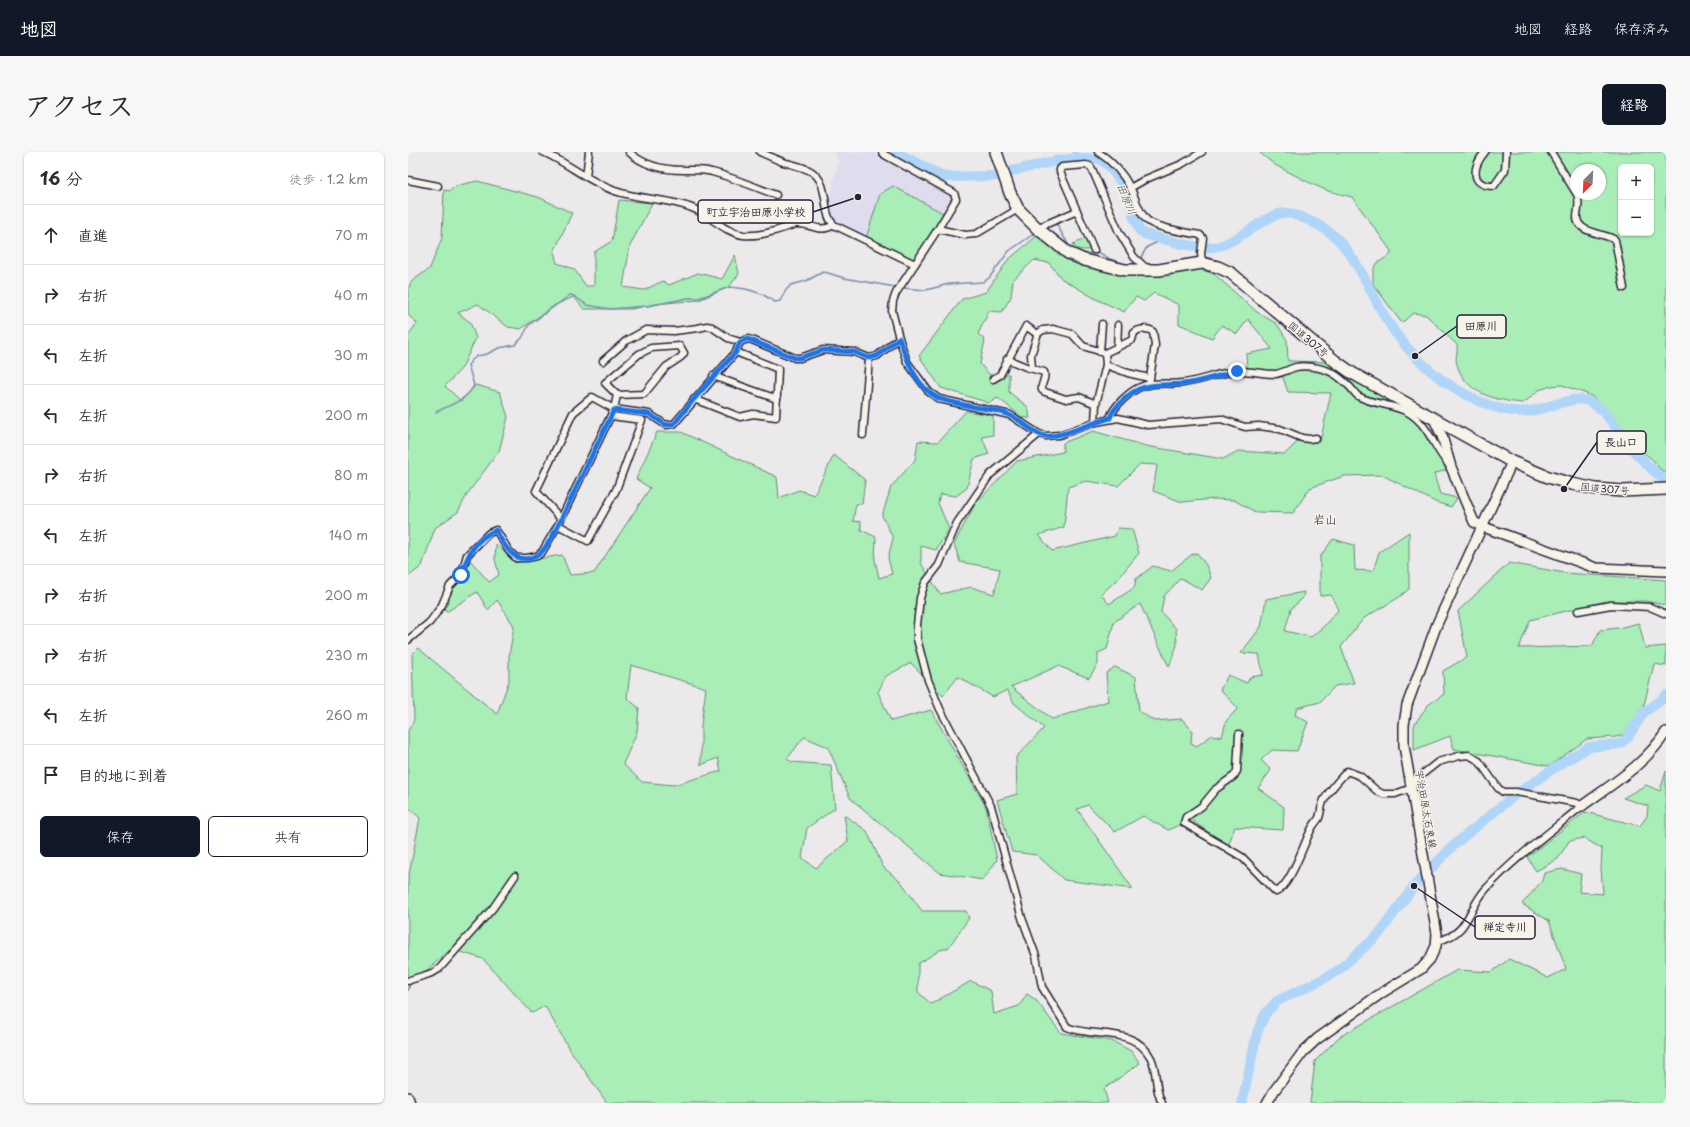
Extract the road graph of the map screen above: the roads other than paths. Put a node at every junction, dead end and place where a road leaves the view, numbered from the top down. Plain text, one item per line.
1 (543, 152) edge
2 (590, 152) edge
3 (629, 152) edge
4 (760, 152) edge
5 (882, 152) edge
6 (996, 152) edge
7 (1098, 152) edge
8 (1202, 152) edge
9 (1485, 152) edge
10 (1506, 152) edge
11 (1551, 152) edge
12 (586, 176) junction
13 (408, 180) edge
14 (1570, 183) edge
15 (438, 186) dead end
16 (1130, 188) junction
17 (776, 195) dead end
18 (1579, 200) edge
19 (1018, 209) junction
20 (1077, 211) junction
21 (834, 225) junction
22 (1037, 228) junction
23 (938, 230) junction
24 (1094, 250) dead end
25 (1202, 258) junction
26 (915, 264) junction
27 (1145, 267) junction
28 (1624, 288) dead end
29 (1102, 324) dead end
30 (1118, 325) dead end
31 (1038, 333) junction
32 (899, 338) junction
33 (740, 342) junction
34 (1117, 348) junction
35 (736, 352) junction
36 (1102, 353) junction
37 (869, 358) junction
38 (1007, 359) junction
39 (603, 361) dead end
40 (1106, 365) junction
41 (1032, 368) junction
42 (713, 376) junction
43 (993, 378) dead end
44 (1149, 378) junction
45 (1149, 385) junction
46 (617, 395) junction
47 (694, 399) junction
48 (777, 399) junction
49 (1096, 404) junction
50 (614, 410) junction
51 (611, 416) junction
52 (1110, 418) junction
53 (1434, 419) junction
54 (1095, 422) junction
55 (1039, 434) junction
56 (863, 435) dead end
57 (1316, 438) dead end
58 (1512, 462) junction
59 (1451, 467) junction
60 (1663, 489) edge
61 (561, 519) junction
62 (558, 525) junction
63 (1481, 526) junction
64 (1666, 571) edge
65 (1578, 611) dead end
66 (1666, 614) edge
67 (408, 640) edge
68 (1666, 732) edge
69 (1239, 734) dead end
70 (1412, 785) junction
71 (1582, 806) junction
72 (515, 876) dead end
73 (1436, 941) junction
74 (408, 981) edge
75 (408, 1097) edge
76 (410, 1103) edge
77 (1162, 1103) edge
78 (1267, 1103) edge

1 - 12 street
2 - 12 street
3 - 17 street
4 - 21 street
5 - 23 street
6 - 19 highway, 国道307号
7 - 16 street
8 - 16 street
9 - 10 street
11 - 14 street
12 - 21 street
13 - 15 street
16 - 25 street
18 - 28 street
19 - 22 highway, 国道307号
19 - 23 street
20 - 22 street
20 - 24 street
20 - 27 street
21 - 26 street
22 - 27 highway, 国道307号
23 - 26 street
25 - 27 highway, 国道307号
25 - 53 highway, 国道307号
26 - 32 street
29 - 36 street
30 - 34 street
31 - 36 street
31 - 38 street
31 - 41 street
32 - 37 street
32 - 55 street
33 - 35 street
33 - 37 street
33 - 39 street
34 - 36 street
34 - 44 street
35 - 42 street
35 - 48 street
36 - 40 street
37 - 56 street
38 - 41 street
38 - 43 street
40 - 44 street
40 - 49 street
41 - 49 street
42 - 47 street
42 - 48 street
44 - 45 street
45 - 52 street
45 - 59 street
46 - 46 street
46 - 50 street
47 - 48 street
47 - 50 street
49 - 54 street
50 - 51 street
50 - 61 street
51 - 61 street
51 - 62 street
52 - 54 street
52 - 57 street
53 - 58 highway, 国道307号
53 - 59 main road
54 - 55 street
55 - 77 street
58 - 60 highway, 国道307号
58 - 63 main road, 宇治田原大石東線
59 - 63 main road
61 - 62 street
62 - 67 street
63 - 64 main road
63 - 70 main road, 宇治田原大石東線
65 - 66 street
68 - 71 main road
69 - 70 street
70 - 71 street
70 - 73 main road, 宇治田原大石東線
71 - 73 street
72 - 74 street
73 - 78 main road, 宇治田原大石東線
75 - 76 main road

